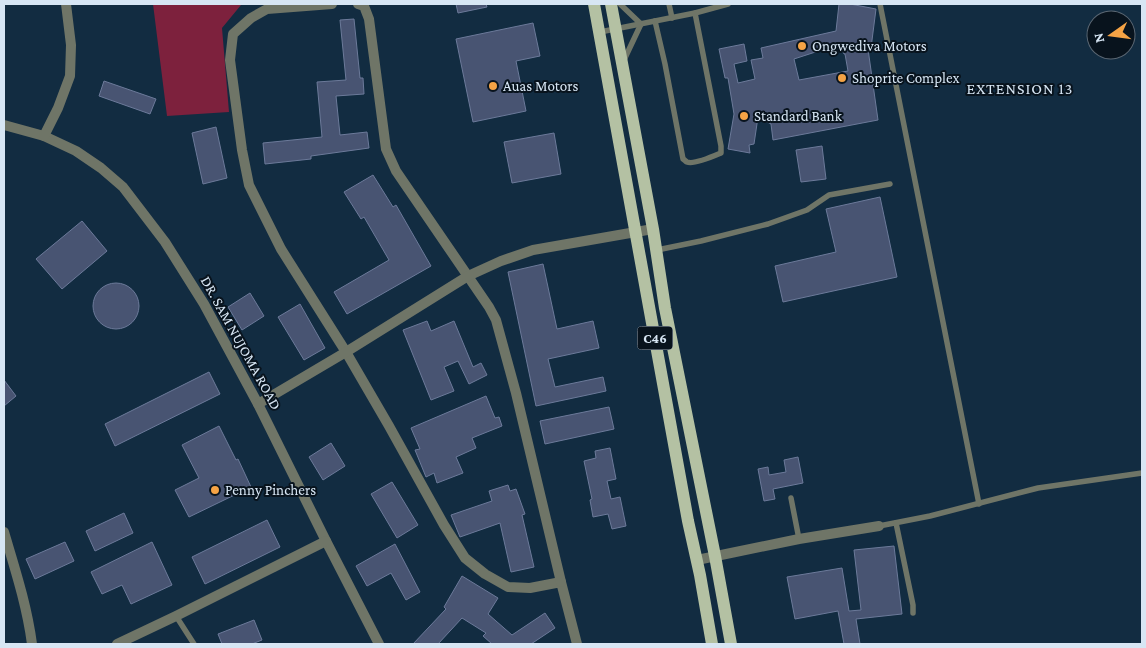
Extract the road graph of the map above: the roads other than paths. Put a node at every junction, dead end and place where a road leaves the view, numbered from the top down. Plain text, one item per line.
1 (66, 4) edge
2 (332, 4) edge
3 (358, 4) edge
4 (594, 4) edge
5 (611, 4) edge
6 (620, 4) edge
7 (670, 4) edge
8 (728, 4) edge
9 (880, 4) edge
10 (713, 7) edge
11 (695, 13) junction
12 (672, 18) junction
13 (655, 21) junction
14 (641, 24) junction
15 (615, 29) junction
16 (600, 32) junction
17 (622, 64) junction
18 (4, 124) edge
19 (44, 136) junction
20 (890, 184) dead end
21 (653, 229) junction
22 (636, 232) junction
23 (657, 250) junction
24 (468, 276) junction
25 (346, 352) junction
26 (258, 404) junction
27 (1142, 473) edge
28 (791, 498) dead end
29 (979, 504) junction
30 (896, 523) junction
31 (879, 526) joint
32 (4, 532) edge
33 (798, 539) junction
34 (326, 541) junction
35 (715, 556) junction
36 (697, 560) junction
37 (561, 582) junction
38 (913, 613) dead end
39 (176, 616) junction
40 (32, 644) edge
41 (117, 644) edge
42 (194, 644) edge
43 (379, 644) edge
44 (577, 644) edge
45 (712, 644) edge
46 (731, 644) edge

1 - 19 street
2 - 25 street
3 - 24 street
4 - 16 main road, C46
5 - 15 main road, C46
6 - 14 lane
7 - 12 lane
8 - 10 lane
9 - 29 lane
10 - 11 lane
11 - 12 lane
11 - 13 lane
12 - 13 lane
13 - 14 lane
14 - 15 lane
14 - 17 lane
15 - 16 lane
15 - 17 main road, C46
16 - 22 main road, C46
17 - 21 main road, C46
18 - 19 street, DR. SAM NUJOMA ROAD
19 - 26 street, DR. SAM NUJOMA ROAD
20 - 23 lane
21 - 22 street
21 - 23 main road, C46
22 - 24 street
22 - 36 main road, C46
23 - 35 main road, C46
24 - 25 street
24 - 37 street
25 - 26 street
25 - 37 street
26 - 34 street, DR. SAM NUJOMA ROAD
27 - 29 lane
28 - 33 lane
29 - 30 lane
30 - 31 lane
30 - 38 lane
31 - 33 street
32 - 40 street
33 - 35 street
34 - 39 street
34 - 43 street, DR. SAM NUJOMA ROAD
35 - 36 street
35 - 46 main road, C46
36 - 45 main road, C46
37 - 44 street
39 - 41 street
39 - 42 lane

